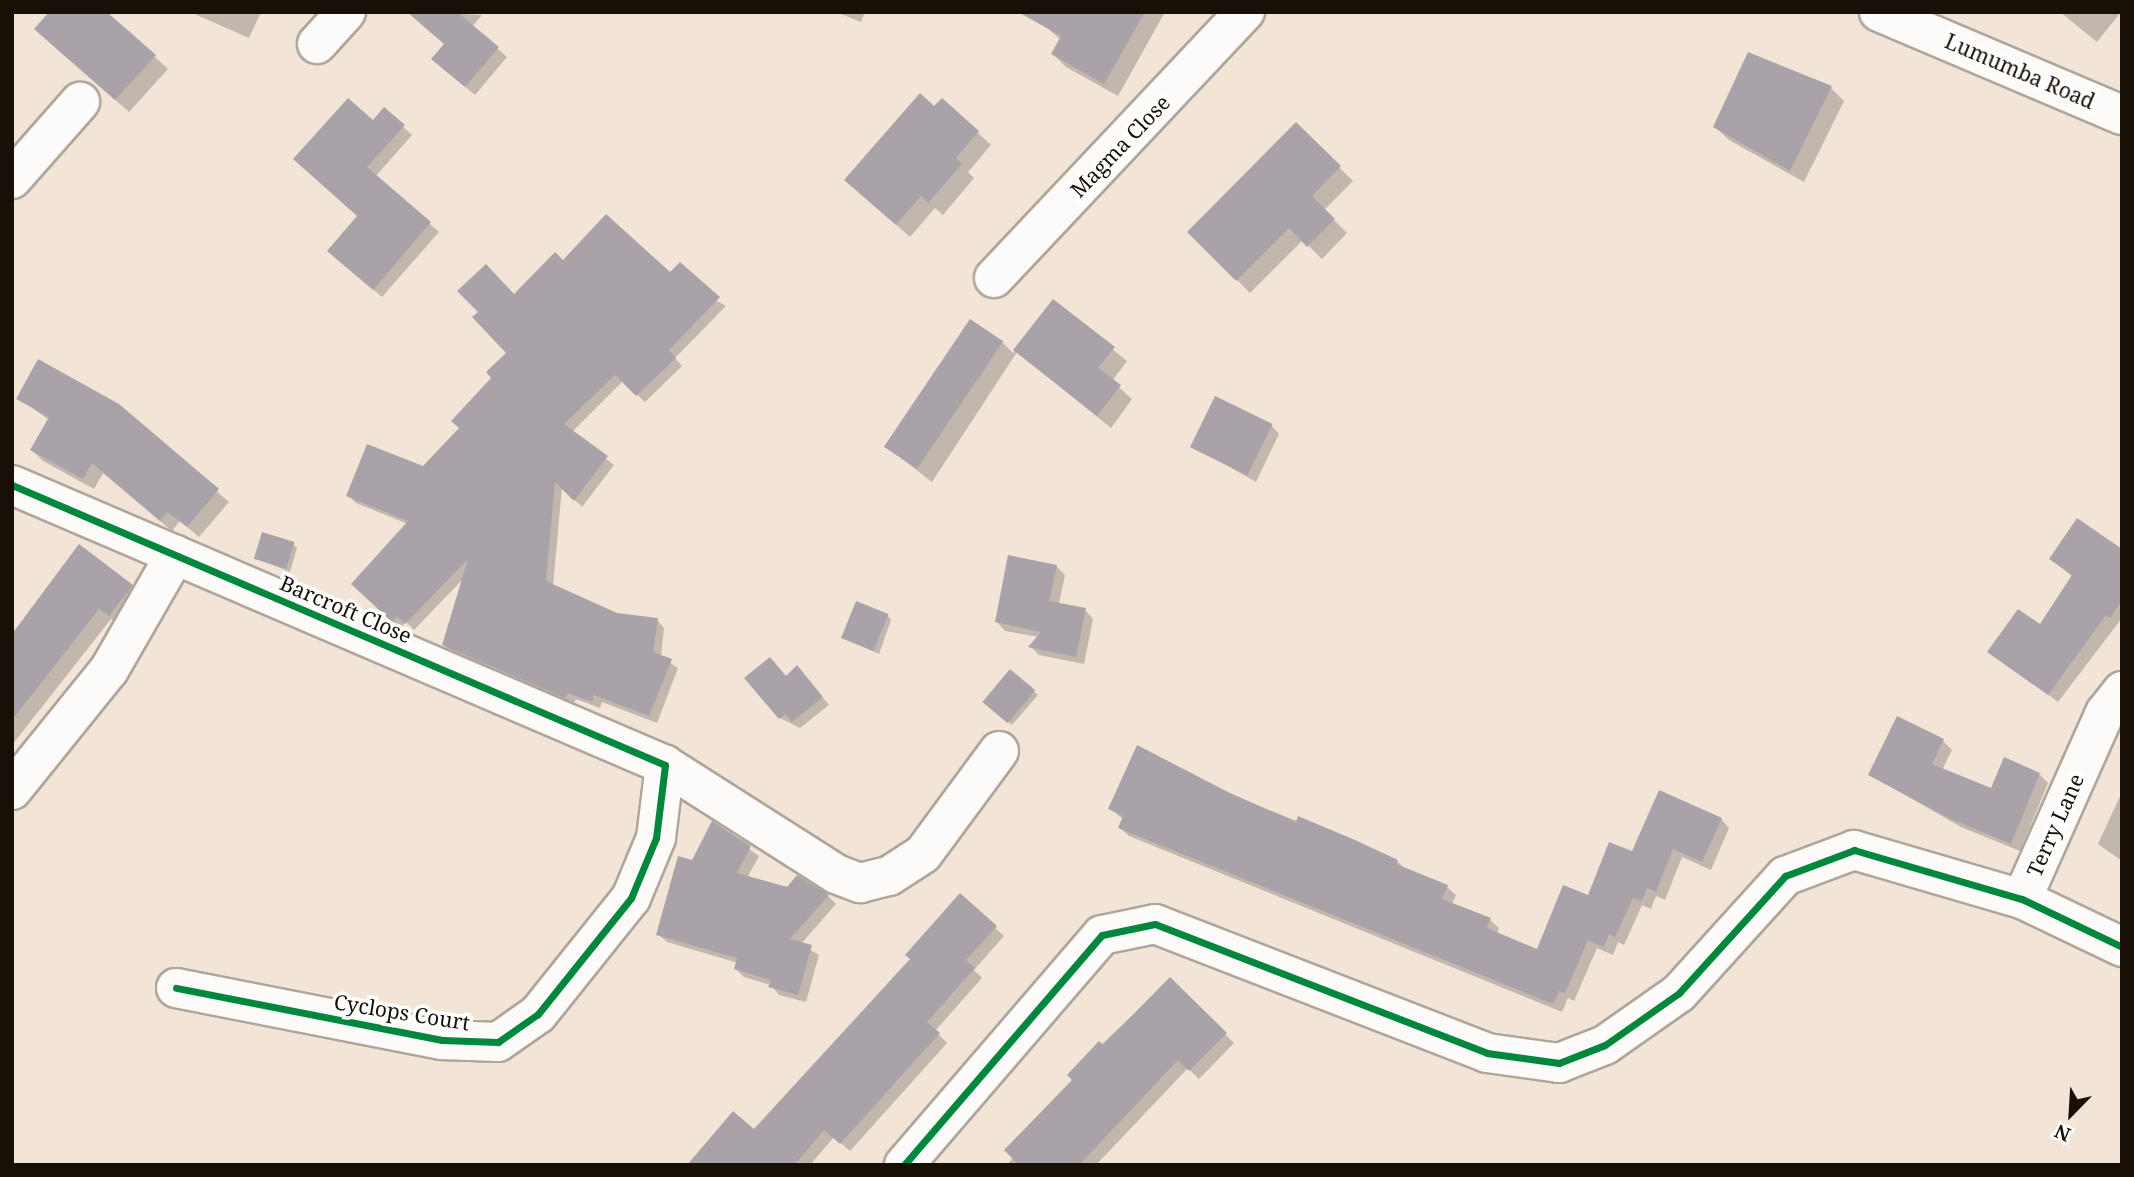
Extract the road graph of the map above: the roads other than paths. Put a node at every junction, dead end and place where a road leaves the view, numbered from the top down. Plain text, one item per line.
1 (346, 12) edge
2 (1245, 12) edge
3 (1906, 17) edge
4 (317, 44) dead end
5 (80, 102) dead end
6 (2122, 114) edge
7 (12, 179) edge
8 (994, 278) dead end
9 (12, 485) edge
10 (175, 555) junction
11 (2122, 691) edge
12 (999, 751) dead end
13 (665, 765) junction
14 (12, 790) edge
15 (2022, 899) junction
16 (2122, 947) edge
17 (176, 988) dead end
18 (904, 1165) edge

1 - 4 street
2 - 8 street, Magma Close
3 - 6 street, Lumumba Road
5 - 7 street
9 - 10 street, Barcroft Close
10 - 13 street, Barcroft Close
10 - 14 street
11 - 15 street, Terry Lane
12 - 13 street, Barcroft Close
13 - 17 street, Cyclops Court
15 - 16 street, Terry Lane
15 - 18 street

